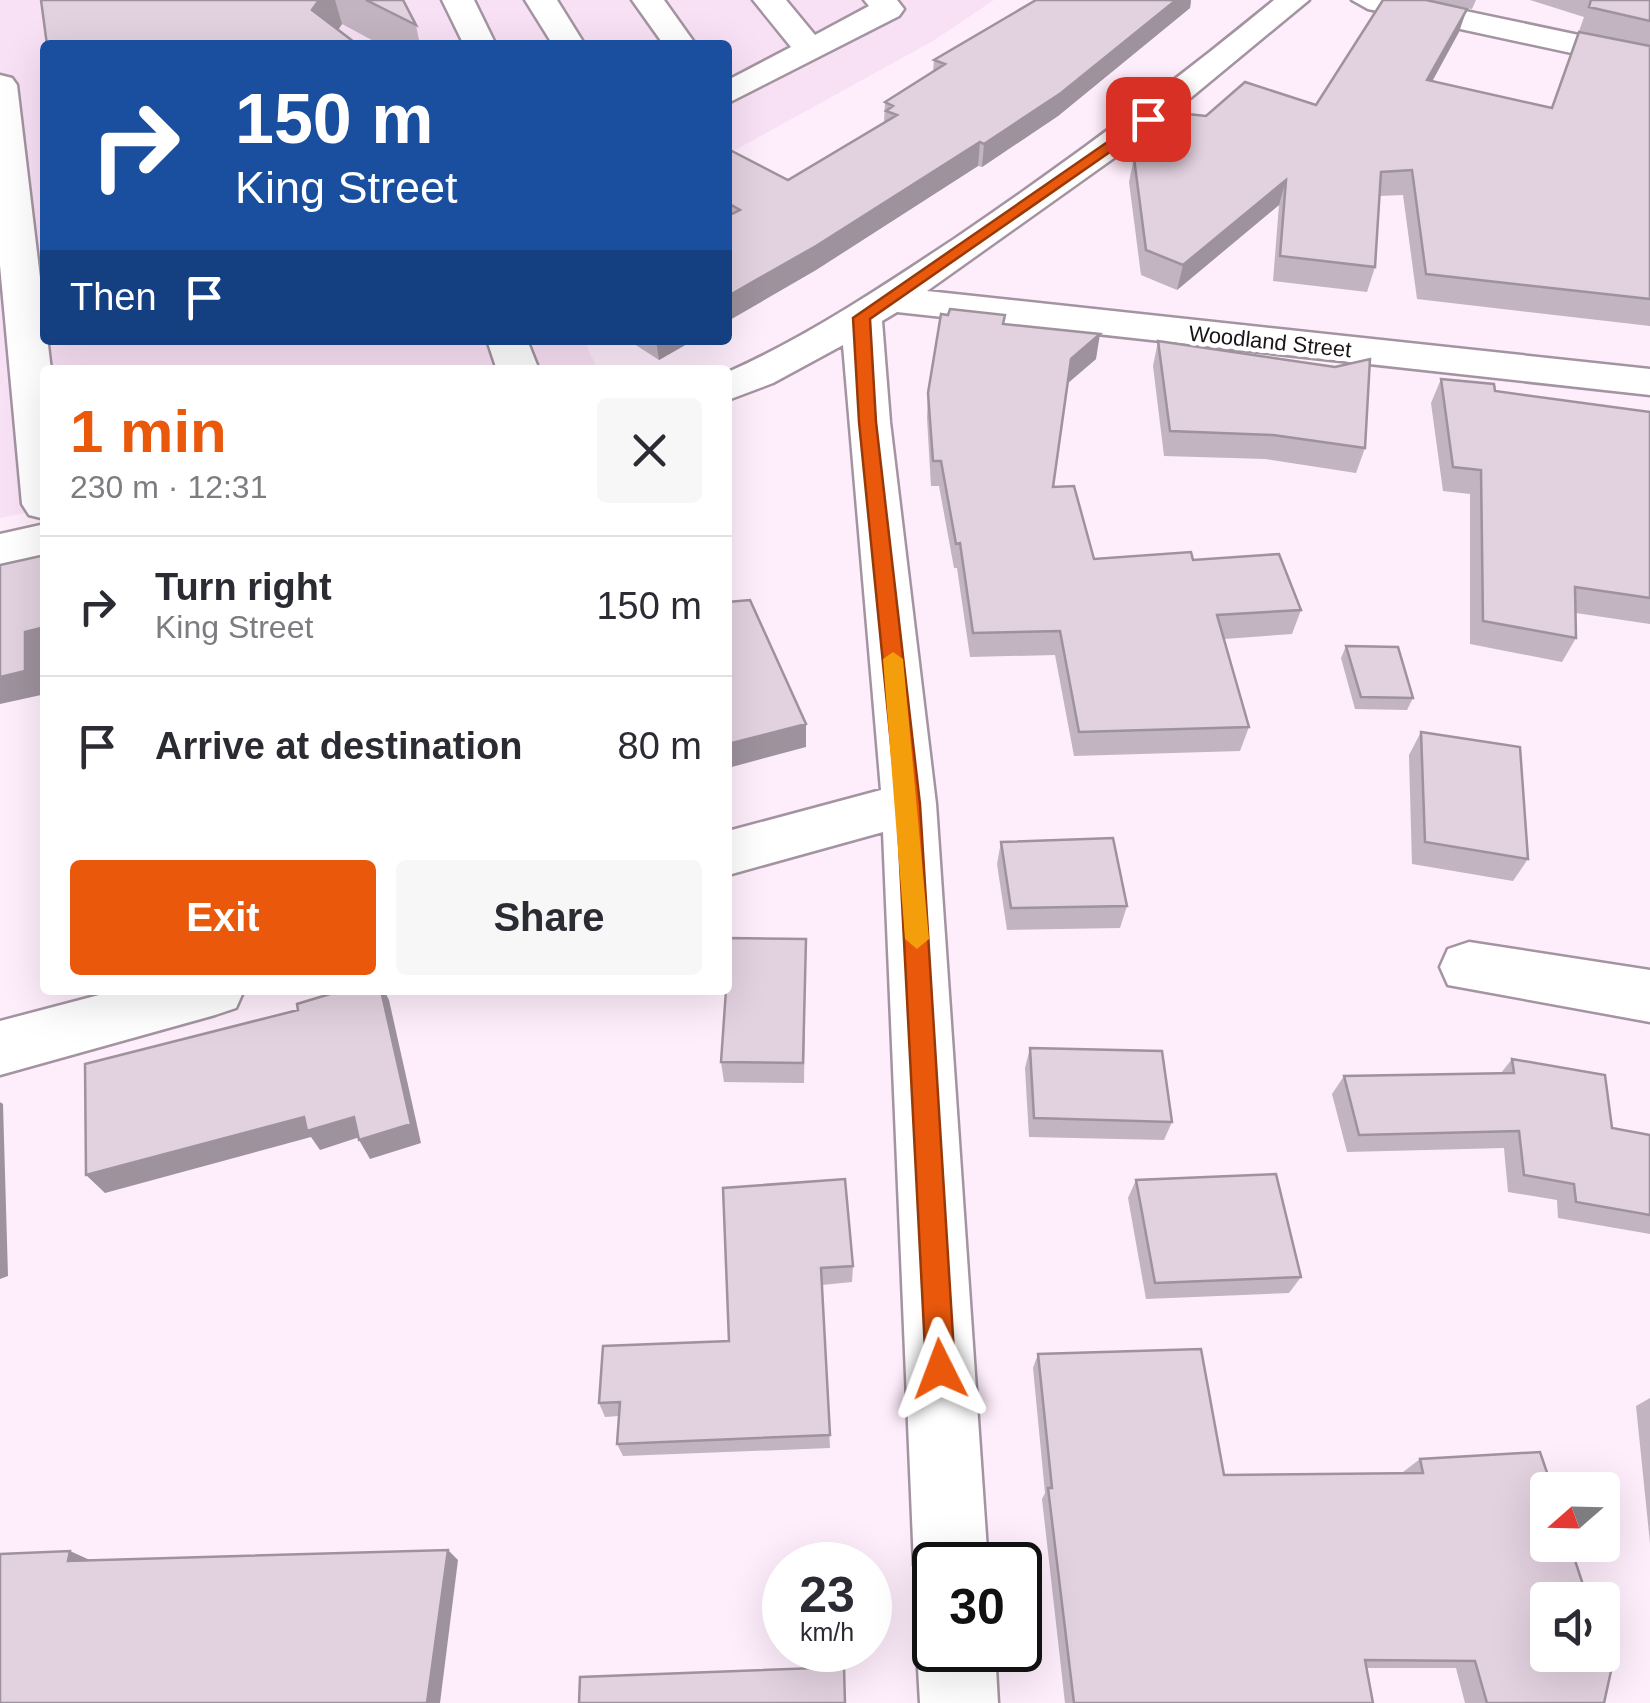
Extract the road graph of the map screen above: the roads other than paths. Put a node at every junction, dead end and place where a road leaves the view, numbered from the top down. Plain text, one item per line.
1 (458, 0) edge
2 (541, 0) edge
3 (648, 0) edge
4 (770, 0) edge
5 (880, 0) edge
6 (1294, 0) edge
7 (1368, 0) edge
8 (478, 40) edge
9 (566, 40) edge
10 (676, 40) edge
11 (810, 50) junction
12 (1650, 60) edge
13 (0, 85) edge
14 (732, 91) edge
15 (876, 308) junction
16 (1650, 382) edge
17 (732, 384) edge
18 (40, 457) edge
19 (40, 541) edge
20 (0, 550) edge
21 (908, 804) junction
22 (732, 852) edge
23 (1470, 967) dead end
24 (196, 995) edge
25 (1650, 996) edge
26 (0, 1048) edge
27 (950, 1542) edge
28 (957, 1672) edge
29 (958, 1703) edge

1 - 8 street
2 - 9 street
3 - 10 street
4 - 11 street
5 - 11 street
6 - 15 street
7 - 12 street
11 - 14 street
13 - 18 street
15 - 16 street, Woodland Street
15 - 17 street
15 - 21 street
19 - 20 street
21 - 22 street
21 - 27 street
23 - 25 street
24 - 26 street
28 - 29 street

